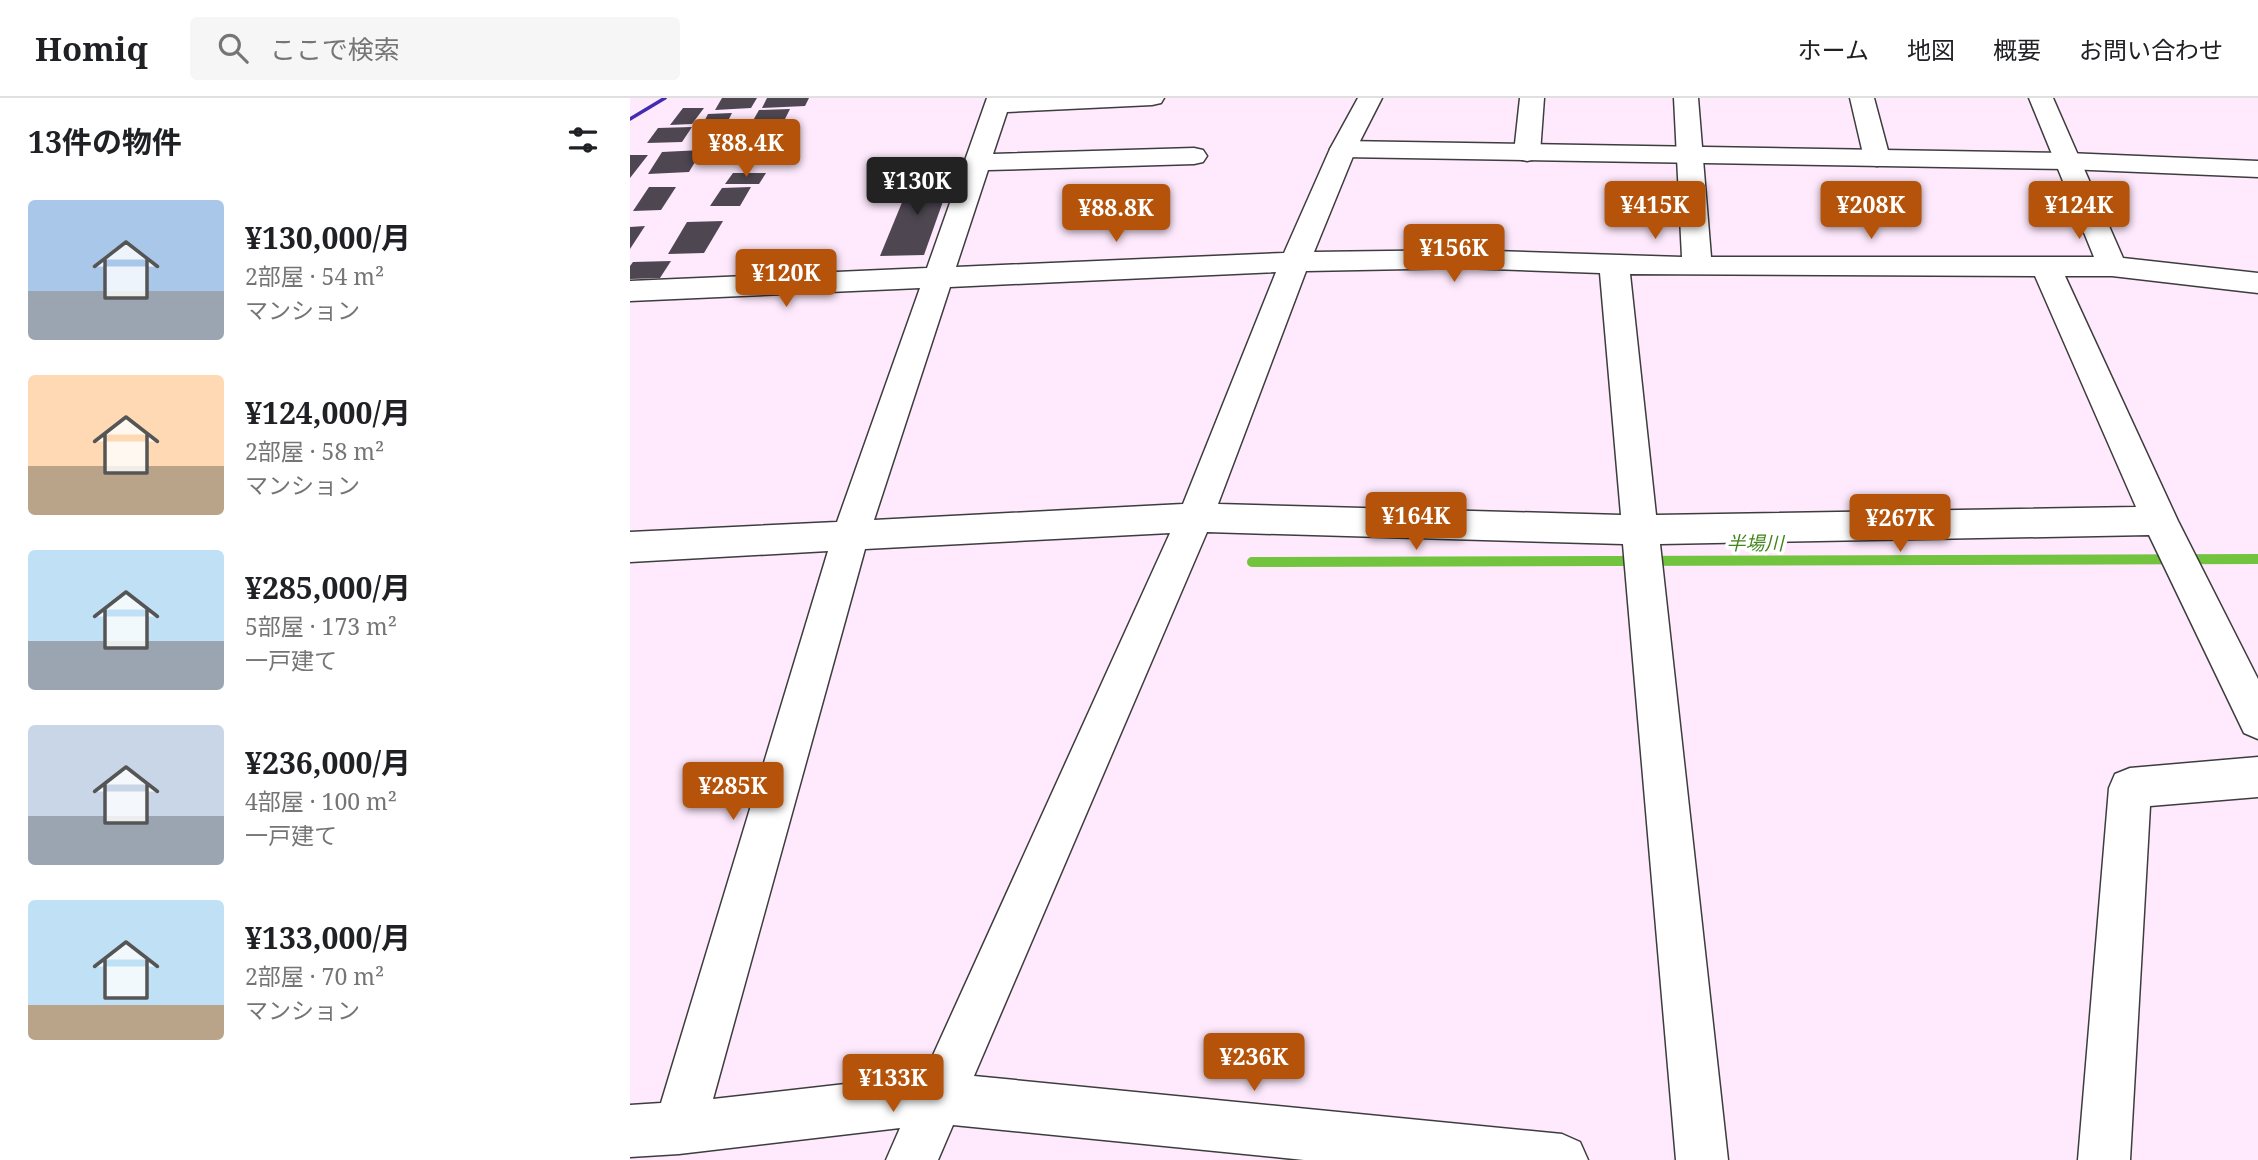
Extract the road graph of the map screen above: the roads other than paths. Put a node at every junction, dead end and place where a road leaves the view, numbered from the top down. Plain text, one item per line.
1 (1152, 98) edge
2 (1370, 98) edge
3 (1532, 98) edge
4 (1686, 98) edge
5 (1862, 98) edge
6 (2041, 98) edge
7 (998, 102) edge
8 (1343, 149) junction
9 (1527, 153) junction
10 (1690, 155) junction
11 (1194, 156) dead end
12 (1877, 158) junction
13 (2067, 161) junction
14 (978, 162) junction
15 (2258, 169) edge
16 (1295, 262) junction
17 (1614, 265) junction
18 (2046, 265) junction
19 (2112, 266) junction
20 (1696, 267) junction
21 (940, 276) junction
22 (2258, 283) edge
23 (630, 291) edge
24 (1195, 518) junction
25 (2160, 521) junction
26 (1638, 530) junction
27 (850, 534) junction
28 (630, 547) edge
29 (2258, 720) edge
30 (2258, 777) edge
31 (940, 1098) junction
32 (654, 1129) edge
33 (912, 1160) edge
34 (1562, 1160) edge
35 (1702, 1160) edge
36 (2104, 1160) edge

1 - 7 street
2 - 8 street
3 - 9 street
4 - 10 street
5 - 12 street
6 - 13 street
7 - 14 street
8 - 9 street
8 - 16 street
9 - 10 street
10 - 12 street
10 - 20 street
11 - 14 street
12 - 13 street
13 - 15 street
13 - 19 street
14 - 21 street
16 - 17 street
16 - 21 street
16 - 24 street
17 - 20 street
17 - 26 street
18 - 19 street
18 - 20 street
18 - 25 street
19 - 22 street
21 - 23 street
21 - 27 street
24 - 26 street
24 - 27 street
24 - 31 street
25 - 26 street
25 - 29 street
26 - 35 street
27 - 28 street
27 - 32 street
30 - 36 street
31 - 32 street
31 - 33 street
31 - 34 street

